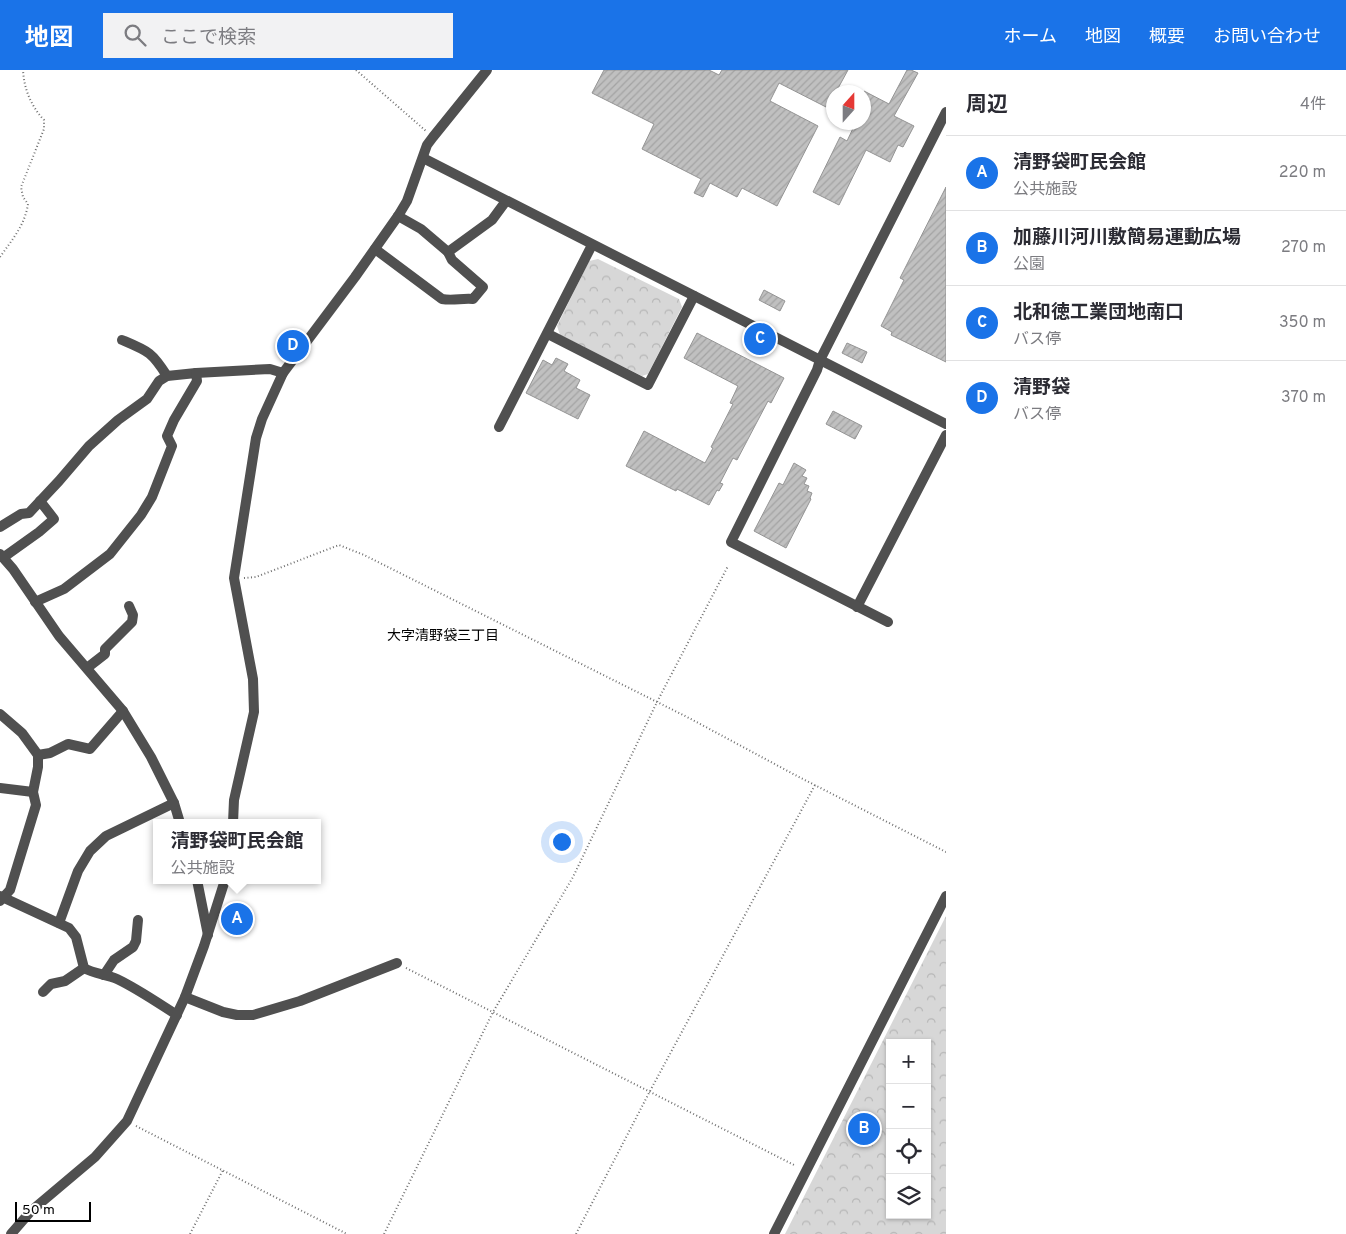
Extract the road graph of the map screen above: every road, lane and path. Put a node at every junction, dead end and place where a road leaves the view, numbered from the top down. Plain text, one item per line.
1 (23, 70) edge
2 (356, 70) edge
3 (487, 70) edge
4 (946, 112) edge
5 (433, 137) junction
6 (422, 158) junction
7 (506, 201) junction
8 (398, 216) junction
9 (592, 245) junction
10 (375, 249) junction
11 (448, 252) junction
12 (0, 257) edge
13 (694, 296) junction
14 (548, 334) junction
15 (122, 340) dead end
16 (820, 360) junction
17 (196, 373) junction
18 (283, 374) junction
19 (167, 376) junction
20 (946, 424) edge
21 (499, 427) dead end
22 (946, 435) edge
23 (40, 501) junction
24 (0, 527) edge
25 (2, 555) edge
26 (728, 566) dead end
27 (234, 578) junction
28 (35, 602) junction
29 (129, 606) dead end
30 (857, 607) junction
31 (888, 622) dead end
32 (87, 668) junction
33 (657, 702) junction
34 (123, 711) junction
35 (1, 715) edge
36 (38, 755) junction
37 (815, 785) junction
38 (0, 788) edge
39 (32, 792) junction
40 (174, 803) junction
41 (179, 819) edge
42 (233, 819) edge
43 (946, 852) edge
44 (198, 884) edge
45 (224, 884) edge
46 (946, 896) edge
47 (2, 898) edge
48 (138, 920) dead end
49 (59, 923) junction
50 (208, 935) junction
51 (397, 963) joint
52 (84, 968) junction
53 (104, 974) junction
54 (44, 992) dead end
55 (185, 997) junction
56 (493, 1012) junction
57 (177, 1015) junction
58 (650, 1091) junction
59 (127, 1121) junction
60 (223, 1170) junction
61 (806, 1172) junction
62 (11, 1234) edge
63 (190, 1234) edge
64 (348, 1234) edge
65 (384, 1234) edge
66 (576, 1234) edge
67 (774, 1234) edge

1 - 12 path
2 - 5 path
3 - 5 street
4 - 16 street
5 - 6 street
6 - 7 street
6 - 8 street
7 - 9 street
7 - 11 street
8 - 10 street
8 - 11 street
9 - 13 street
9 - 14 street
10 - 11 street
10 - 18 street
13 - 14 street
13 - 16 street
14 - 21 street
15 - 19 street
16 - 20 street
16 - 30 street
17 - 18 street
17 - 19 street
17 - 28 street
18 - 27 street
19 - 23 street
22 - 30 street
23 - 24 street
23 - 25 street
25 - 28 street
26 - 33 path
27 - 33 path
27 - 42 street
28 - 32 street
29 - 32 street
30 - 31 street
32 - 34 street
33 - 37 path
33 - 56 path
34 - 36 street
34 - 40 street
35 - 36 street
36 - 39 street
37 - 43 path
37 - 58 path
38 - 39 street
39 - 47 street
40 - 41 street
40 - 49 street
44 - 50 street
45 - 50 street
46 - 61 street
47 - 49 street
48 - 53 street
49 - 52 street
50 - 55 street
51 - 55 street
51 - 56 path
52 - 53 street
52 - 54 street
53 - 57 street
55 - 57 street
56 - 58 path
56 - 65 path
57 - 59 street
58 - 61 path
58 - 66 path
59 - 60 path
59 - 62 street
60 - 63 path
60 - 64 path
61 - 67 street

